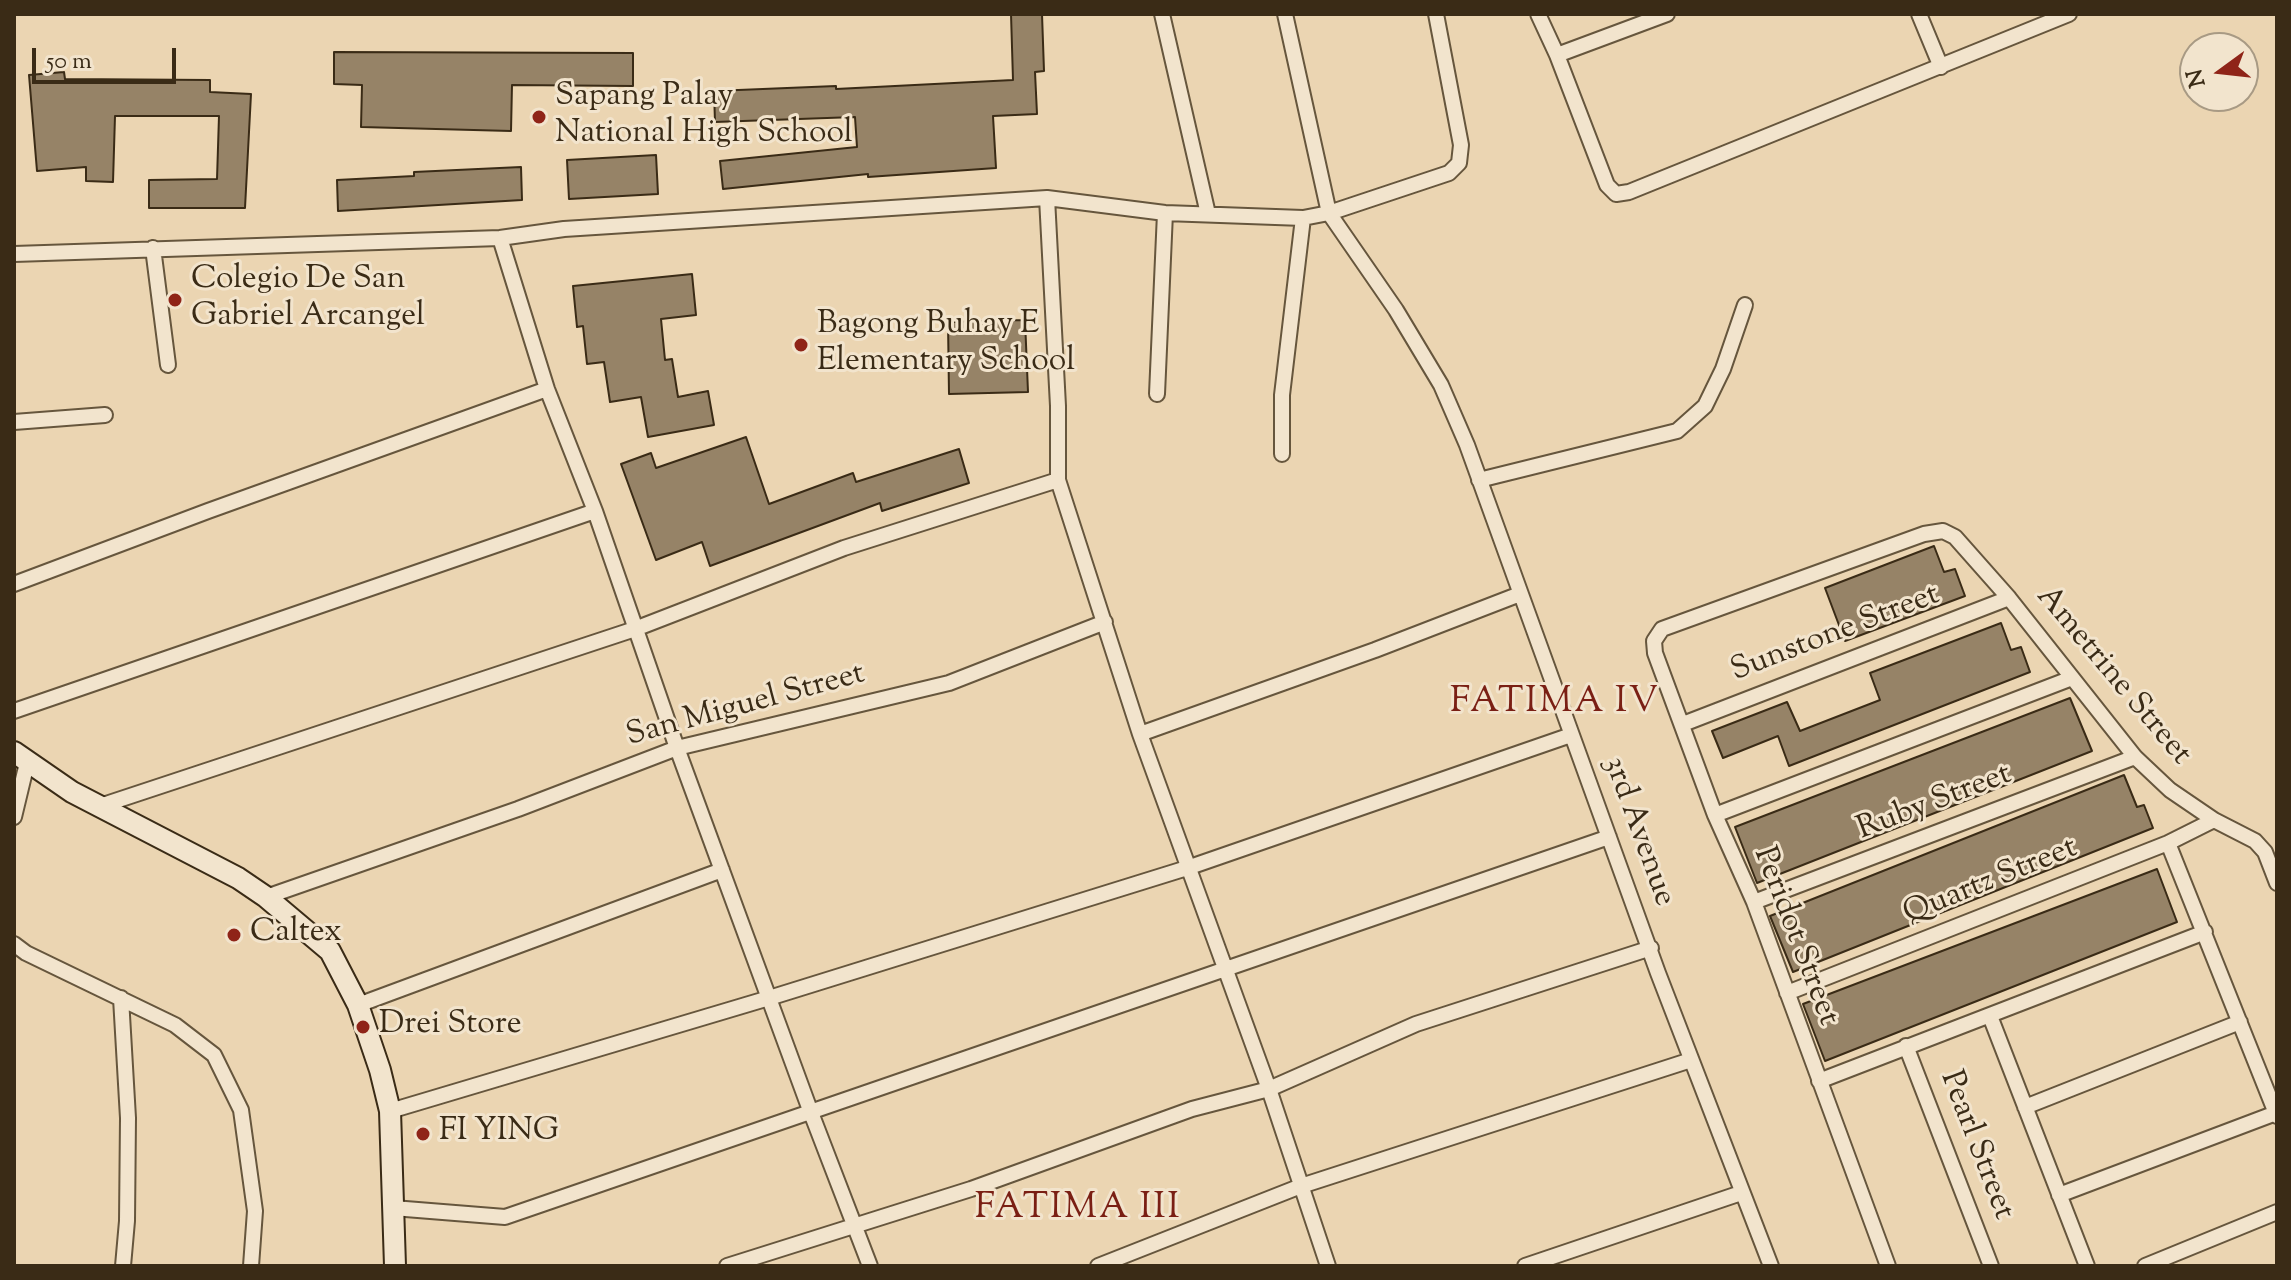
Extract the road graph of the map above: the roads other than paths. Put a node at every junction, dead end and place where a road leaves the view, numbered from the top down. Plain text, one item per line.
1 (1162, 14) edge
2 (1285, 14) edge
3 (1436, 14) edge
4 (1538, 14) edge
5 (1667, 14) edge
6 (1919, 14) edge
7 (2069, 14) edge
8 (1557, 55) junction
9 (1941, 67) junction
10 (1047, 198) junction
11 (1165, 213) junction
12 (1329, 213) junction
13 (1208, 214) junction
14 (1303, 218) junction
15 (500, 238) junction
16 (153, 248) junction
17 (14, 254) edge
18 (1745, 305) dead end
19 (168, 365) dead end
20 (547, 389) junction
21 (1157, 394) dead end
22 (105, 415) dead end
23 (14, 422) edge
24 (1282, 454) dead end
25 (1058, 480) junction
26 (1479, 480) junction
27 (595, 511) junction
28 (14, 584) edge
29 (1520, 594) junction
30 (2009, 598) junction
31 (1105, 622) junction
32 (635, 629) junction
33 (1662, 629) joint
34 (2072, 678) junction
35 (14, 711) edge
36 (1683, 724) junction
37 (1140, 734) junction
38 (1571, 735) junction
39 (677, 748) junction
40 (2135, 757) junction
41 (20, 758) edge
42 (100, 806) junction
43 (1715, 815) junction
44 (14, 817) edge
45 (2214, 820) junction
46 (1609, 837) junction
47 (2168, 843) junction
48 (1187, 868) junction
49 (722, 870) junction
50 (2277, 883) edge
51 (266, 897) junction
52 (1754, 902) junction
53 (2205, 932) junction
54 (14, 944) edge
55 (1651, 948) junction
56 (1225, 968) junction
57 (1787, 993) junction
58 (121, 998) junction
59 (769, 998) junction
60 (358, 1005) junction
61 (1990, 1016) junction
62 (2240, 1022) junction
63 (1906, 1046) junction
64 (1691, 1060) junction
65 (1819, 1081) junction
66 (1269, 1089) junction
67 (2025, 1107) junction
68 (810, 1110) junction
69 (390, 1111) junction
70 (2276, 1114) edge
71 (1301, 1186) junction
72 (1741, 1193) junction
73 (2059, 1195) junction
74 (393, 1208) junction
75 (2277, 1212) edge
76 (856, 1226) junction
77 (123, 1266) edge
78 (251, 1266) edge
79 (395, 1266) edge
80 (727, 1266) edge
81 (870, 1266) edge
82 (1098, 1266) edge
83 (1328, 1266) edge
84 (1525, 1266) edge
85 (1771, 1266) edge
86 (1888, 1266) edge
87 (1991, 1266) edge
88 (2087, 1266) edge
89 (2145, 1266) edge

1 - 13 street
2 - 12 street
3 - 12 street
4 - 8 street
5 - 8 street
6 - 9 street
7 - 9 street
8 - 9 street
10 - 11 street
10 - 15 street
10 - 25 street
11 - 13 street
11 - 21 street
12 - 14 street
12 - 26 street, 3rd Avenue
13 - 14 street
14 - 24 street
15 - 16 street
15 - 20 street
16 - 17 street
16 - 19 street
18 - 26 street
20 - 27 street
20 - 28 street
22 - 23 street
25 - 31 street
25 - 32 street
26 - 29 street, 3rd Avenue
27 - 32 street
27 - 35 street
29 - 37 street
29 - 38 street, 3rd Avenue
30 - 33 street, Ametrine Street
30 - 34 street, Ametrine Street
30 - 36 street, Sunstone Street
31 - 37 street
31 - 39 street, San Miguel Street
32 - 39 street
32 - 42 street
33 - 36 street, Peridot Street
34 - 40 street, Ametrine Street
34 - 43 street
36 - 43 street, Peridot Street
37 - 48 street
38 - 46 street, 3rd Avenue
38 - 48 street
39 - 49 street
39 - 51 street, San Miguel Street
40 - 45 street, Ametrine Street
40 - 52 street, Ruby Street
41 - 42 main road
41 - 44 street
42 - 51 main road
43 - 52 street, Peridot Street
45 - 47 street, Quartz Street
45 - 50 street, Ametrine Street
46 - 55 street, 3rd Avenue
46 - 56 street
47 - 53 street
47 - 57 street, Quartz Street
48 - 56 street
48 - 59 street
49 - 59 street
49 - 60 street
51 - 60 main road
52 - 57 street, Peridot Street
53 - 61 street
53 - 62 street
54 - 58 street
55 - 64 street, 3rd Avenue
55 - 66 street
56 - 66 street
56 - 68 street
57 - 65 street, Peridot Street
58 - 77 street
58 - 78 street
59 - 68 street
59 - 69 street
60 - 69 main road
61 - 63 street
61 - 67 street
62 - 67 street
62 - 70 street
63 - 65 street
63 - 87 street, Pearl Street
64 - 71 street
64 - 72 street, 3rd Avenue
65 - 86 street, Peridot Street
66 - 71 street
66 - 76 street
67 - 73 street
68 - 74 street
68 - 76 street
69 - 74 main road
70 - 73 street
71 - 82 street
71 - 83 street
72 - 84 street
72 - 85 street, 3rd Avenue
73 - 88 street
74 - 79 main road
75 - 89 street
76 - 80 street
76 - 81 street

